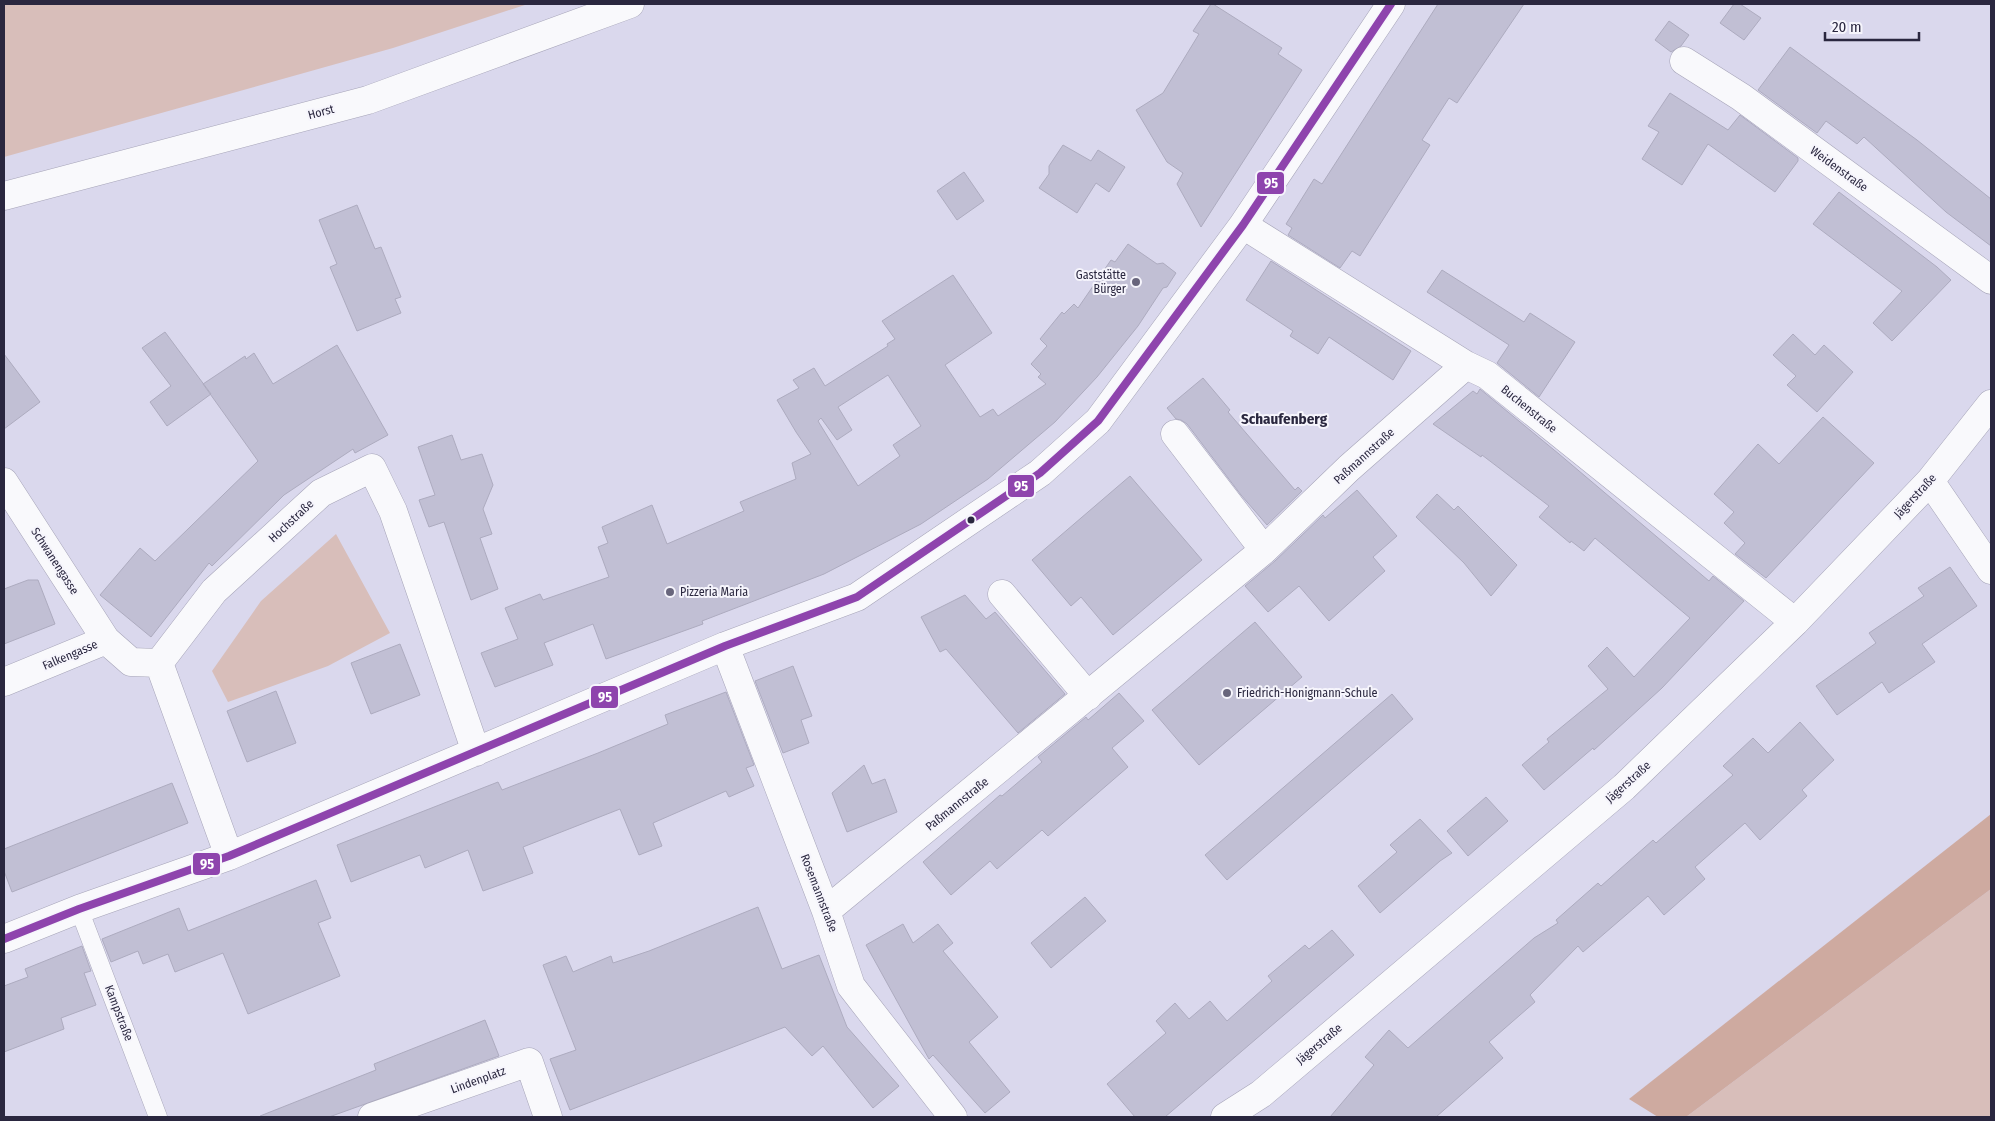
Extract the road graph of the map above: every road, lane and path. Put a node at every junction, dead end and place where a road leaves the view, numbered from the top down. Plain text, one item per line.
1 (630, 4) edge
2 (1391, 4) edge
3 (1684, 61) dead end
4 (4, 196) edge
5 (1243, 225) junction
6 (1991, 280) edge
7 (1466, 365) junction
8 (1991, 404) edge
9 (1175, 434) dead end
10 (1930, 481) junction
11 (4, 482) edge
12 (1264, 550) junction
13 (1991, 570) edge
14 (1002, 594) dead end
15 (1794, 622) junction
16 (106, 640) junction
17 (725, 646) junction
18 (160, 663) junction
19 (4, 682) edge
20 (1088, 696) junction
21 (476, 752) junction
22 (229, 856) junction
23 (79, 909) junction
24 (826, 911) junction
25 (4, 939) edge
26 (158, 1117) edge
27 (372, 1117) edge
28 (548, 1117) edge
29 (953, 1117) edge
30 (1225, 1117) edge

1 - 4 street, Horst
2 - 5 street
3 - 6 street, Weidenstraße
5 - 7 street, Buchenstraße
5 - 17 street
7 - 12 street, Paßmannstraße
7 - 15 street, Buchenstraße
8 - 10 street, Jägerstraße
9 - 12 street
10 - 13 street
10 - 15 street, Jägerstraße
11 - 16 street, Schwanengasse
12 - 20 street, Paßmannstraße
14 - 20 street
15 - 30 street, Jägerstraße
16 - 18 street, Falkengasse
16 - 19 street, Falkengasse
17 - 21 street
17 - 24 street, Rosemannstraße
18 - 21 street, Hochstraße
18 - 22 street
20 - 24 street, Paßmannstraße
21 - 22 street
22 - 23 street
23 - 25 street
23 - 26 lane, Kampstraße
24 - 29 street, Rosemannstraße
27 - 28 street, Lindenplatz

